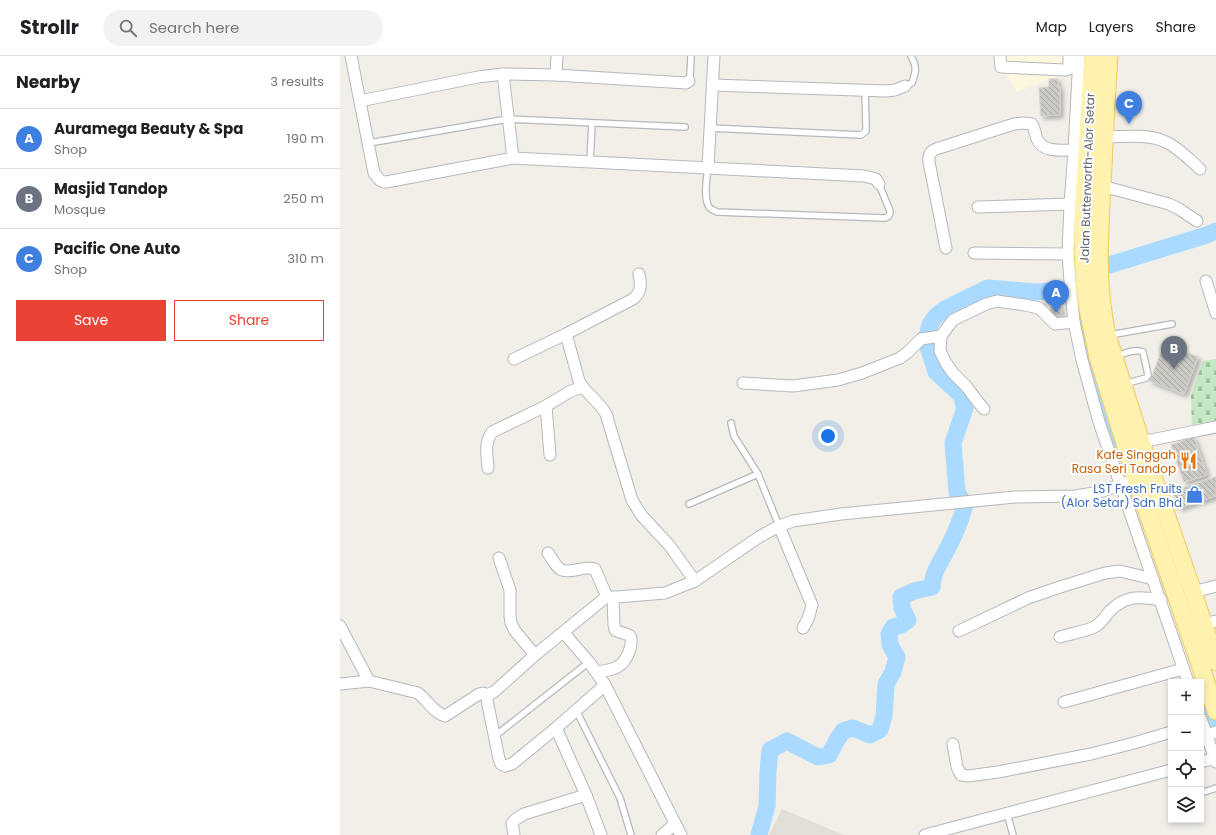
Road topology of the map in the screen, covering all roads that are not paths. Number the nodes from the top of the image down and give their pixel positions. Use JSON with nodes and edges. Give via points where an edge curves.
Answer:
{"nodes":[{"id":1,"x":351,"y":56,"type":"edge"},
{"id":2,"x":557,"y":56,"type":"edge"},
{"id":3,"x":691,"y":56,"type":"edge"},
{"id":4,"x":714,"y":56,"type":"edge"},
{"id":5,"x":911,"y":56,"type":"edge"},
{"id":6,"x":1000,"y":56,"type":"edge"},
{"id":7,"x":1070,"y":56,"type":"edge"},
{"id":8,"x":1079,"y":56,"type":"edge"},
{"id":9,"x":1093,"y":56,"type":"edge"},
{"id":10,"x":1109,"y":56,"type":"edge"},
{"id":11,"x":503,"y":74,"type":"junction"},
{"id":12,"x":556,"y":75,"type":"junction"},
{"id":13,"x":689,"y":81,"type":"joint"},
{"id":14,"x":712,"y":85,"type":"junction"},
{"id":15,"x":905,"y":86,"type":"joint"},
{"id":16,"x":865,"y":91,"type":"junction"},
{"id":17,"x":360,"y":101,"type":"junction"},
{"id":18,"x":508,"y":119,"type":"junction"},
{"id":19,"x":592,"y":123,"type":"junction"},
{"id":20,"x":685,"y":127,"type":"dead end"},
{"id":21,"x":710,"y":128,"type":"junction"},
{"id":22,"x":1104,"y":137,"type":"junction"},
{"id":23,"x":369,"y":143,"type":"junction"},
{"id":24,"x":1074,"y":150,"type":"junction"},
{"id":25,"x":513,"y":158,"type":"junction"},
{"id":26,"x":590,"y":162,"type":"junction"},
{"id":27,"x":708,"y":167,"type":"junction"},
{"id":28,"x":1200,"y":170,"type":"dead end"},
{"id":29,"x":879,"y":184,"type":"joint"},
{"id":30,"x":1102,"y":186,"type":"junction"},
{"id":31,"x":1070,"y":204,"type":"junction"},
{"id":32,"x":978,"y":207,"type":"dead end"},
{"id":33,"x":1197,"y":221,"type":"dead end"},
{"id":34,"x":946,"y":248,"type":"dead end"},
{"id":35,"x":974,"y":253,"type":"dead end"},
{"id":36,"x":1068,"y":254,"type":"junction"},
{"id":37,"x":639,"y":274,"type":"dead end"},
{"id":38,"x":1206,"y":281,"type":"dead end"},
{"id":39,"x":1216,"y":313,"type":"edge"},
{"id":40,"x":1074,"y":322,"type":"junction"},
{"id":41,"x":1172,"y":324,"type":"dead end"},
{"id":42,"x":566,"y":334,"type":"junction"},
{"id":43,"x":1108,"y":335,"type":"junction"},
{"id":44,"x":939,"y":336,"type":"junction"},
{"id":45,"x":1114,"y":356,"type":"junction"},
{"id":46,"x":514,"y":359,"type":"dead end"},
{"id":47,"x":743,"y":383,"type":"dead end"},
{"id":48,"x":1122,"y":385,"type":"junction"},
{"id":49,"x":582,"y":387,"type":"junction"},
{"id":50,"x":546,"y":406,"type":"junction"},
{"id":51,"x":984,"y":409,"type":"dead end"},
{"id":52,"x":731,"y":422,"type":"dead end"},
{"id":53,"x":1216,"y":427,"type":"edge"},
{"id":54,"x":1141,"y":442,"type":"junction"},
{"id":55,"x":550,"y":455,"type":"dead end"},
{"id":56,"x":488,"y":468,"type":"dead end"},
{"id":57,"x":758,"y":474,"type":"junction"},
{"id":58,"x":1128,"y":482,"type":"junction"},
{"id":59,"x":690,"y":504,"type":"dead end"},
{"id":60,"x":779,"y":526,"type":"junction"},
{"id":61,"x":548,"y":552,"type":"dead end"},
{"id":62,"x":499,"y":558,"type":"dead end"},
{"id":63,"x":1153,"y":579,"type":"junction"},
{"id":64,"x":695,"y":581,"type":"junction"},
{"id":65,"x":1216,"y":586,"type":"edge"},
{"id":66,"x":1193,"y":592,"type":"junction"},
{"id":67,"x":610,"y":597,"type":"junction"},
{"id":68,"x":1161,"y":600,"type":"junction"},
{"id":69,"x":1210,"y":622,"type":"edge"},
{"id":70,"x":340,"y":626,"type":"edge"},
{"id":71,"x":803,"y":628,"type":"dead end"},
{"id":72,"x":959,"y":631,"type":"dead end"},
{"id":73,"x":564,"y":633,"type":"junction"},
{"id":74,"x":1060,"y":637,"type":"dead end"},
{"id":75,"x":1214,"y":652,"type":"edge"},
{"id":76,"x":535,"y":655,"type":"junction"},
{"id":77,"x":589,"y":662,"type":"junction"},
{"id":78,"x":1183,"y":670,"type":"junction"},
{"id":79,"x":596,"y":672,"type":"junction"},
{"id":80,"x":1187,"y":679,"type":"edge"},
{"id":81,"x":369,"y":681,"type":"junction"},
{"id":82,"x":340,"y":684,"type":"edge"},
{"id":83,"x":606,"y":685,"type":"junction"},
{"id":84,"x":486,"y":695,"type":"junction"},
{"id":85,"x":1064,"y":702,"type":"dead end"},
{"id":86,"x":576,"y":710,"type":"junction"},
{"id":87,"x":1216,"y":711,"type":"edge"},
{"id":88,"x":1204,"y":726,"type":"edge"},
{"id":89,"x":556,"y":728,"type":"junction"},
{"id":90,"x":1168,"y":733,"type":"edge"},
{"id":91,"x":1211,"y":734,"type":"edge"},
{"id":92,"x":494,"y":737,"type":"junction"},
{"id":93,"x":953,"y":744,"type":"dead end"},
{"id":94,"x":1215,"y":760,"type":"edge"},
{"id":95,"x":1204,"y":762,"type":"edge"},
{"id":96,"x":1168,"y":771,"type":"edge"},
{"id":97,"x":1216,"y":788,"type":"edge"},
{"id":98,"x":1204,"y":793,"type":"edge"},
{"id":99,"x":586,"y":795,"type":"junction"},
{"id":100,"x":1007,"y":813,"type":"junction"},
{"id":101,"x":675,"y":824,"type":"junction"},
{"id":102,"x":514,"y":835,"type":"edge"},
{"id":103,"x":600,"y":835,"type":"edge"},
{"id":104,"x":631,"y":835,"type":"edge"},
{"id":105,"x":662,"y":835,"type":"edge"},
{"id":106,"x":681,"y":835,"type":"edge"},
{"id":107,"x":925,"y":835,"type":"edge"},
{"id":108,"x":1013,"y":835,"type":"edge"}],
"edges":[{"from":1,"to":17,"type":"street"},
{"from":2,"to":12,"type":"street"},
{"from":3,"to":13,"type":"lane"},
{"from":4,"to":14,"type":"street"},
{"from":5,"to":15,"type":"lane","via":[[916,66],[915,74],[912,83]]},
{"from":6,"to":7,"type":"street","via":[[1000,67],[1065,70],[1069,68]]},
{"from":8,"to":24,"type":"street"},
{"from":9,"to":58,"type":"main road","name":"Jalan Butterworth-Alor Setar","via":[[1084,217],[1085,286],[1089,316]]},
{"from":10,"to":22,"type":"main road","name":"Jalan Butterworth-Alor Setar"},
{"from":11,"to":12,"type":"street"},
{"from":11,"to":17,"type":"street"},
{"from":11,"to":18,"type":"street"},
{"from":12,"to":13,"type":"street","via":[[686,83]]},
{"from":14,"to":16,"type":"street"},
{"from":14,"to":21,"type":"street"},
{"from":15,"to":16,"type":"street","via":[[895,90]]},
{"from":16,"to":21,"type":"lane","via":[[866,131],[861,135]]},
{"from":17,"to":23,"type":"street"},
{"from":18,"to":19,"type":"lane"},
{"from":18,"to":23,"type":"lane"},
{"from":18,"to":25,"type":"street"},
{"from":19,"to":20,"type":"lane"},
{"from":19,"to":26,"type":"lane"},
{"from":21,"to":27,"type":"street"},
{"from":22,"to":28,"type":"street","via":[[1154,137],[1183,154]]},
{"from":22,"to":30,"type":"main road","name":"Jalan Butterworth-Alor Setar"},
{"from":23,"to":25,"type":"street","via":[[374,174],[383,182]]},
{"from":24,"to":31,"type":"street"},
{"from":24,"to":34,"type":"street","via":[[1047,149],[1037,139],[1032,124],[1023,122],[932,151],[929,162]]},
{"from":25,"to":26,"type":"street"},
{"from":26,"to":27,"type":"street"},
{"from":27,"to":29,"type":"street","via":[[864,176],[876,179]]},
{"from":27,"to":29,"type":"lane","via":[[706,197],[710,209],[717,212],[886,218],[890,211]]},
{"from":30,"to":33,"type":"street","via":[[1169,204]]},
{"from":30,"to":43,"type":"main road","name":"Jalan Butterworth-Alor Setar","via":[[1100,284]]},
{"from":31,"to":32,"type":"street"},
{"from":31,"to":36,"type":"street"},
{"from":35,"to":36,"type":"street"},
{"from":36,"to":40,"type":"street"},
{"from":37,"to":42,"type":"street","via":[[638,296]]},
{"from":38,"to":39,"type":"street"},
{"from":40,"to":44,"type":"street","via":[[1055,324],[1039,308],[997,301],[953,320]]},
{"from":40,"to":58,"type":"street","via":[[1089,388]]},
{"from":41,"to":43,"type":"lane"},
{"from":42,"to":46,"type":"street"},
{"from":42,"to":49,"type":"street"},
{"from":43,"to":45,"type":"main road","name":"Jalan Butterworth-Alor Setar"},
{"from":44,"to":47,"type":"street","via":[[921,339],[900,358],[838,380],[793,386]]},
{"from":44,"to":51,"type":"street","via":[[940,351],[946,362]]},
{"from":45,"to":48,"type":"main road","name":"Jalan Butterworth-Alor Setar"},
{"from":45,"to":48,"type":"lane","via":[[1143,352],[1148,375],[1146,378]]},
{"from":48,"to":54,"type":"main road","name":"Jalan Butterworth-Alor Setar"},
{"from":49,"to":50,"type":"street"},
{"from":49,"to":64,"type":"street","via":[[606,414],[637,510],[669,545]]},
{"from":50,"to":55,"type":"street"},
{"from":50,"to":56,"type":"street","via":[[492,432],[486,444]]},
{"from":52,"to":57,"type":"lane","via":[[734,436]]},
{"from":53,"to":54,"type":"street"},
{"from":54,"to":66,"type":"main road","name":"Jalan Butterworth-Alor Setar"},
{"from":57,"to":59,"type":"lane"},
{"from":57,"to":60,"type":"lane"},
{"from":58,"to":60,"type":"street","via":[[1100,492],[1075,496],[1015,497],[841,514],[793,521]]},
{"from":58,"to":63,"type":"street"},
{"from":58,"to":87,"type":"main road","name":"Jalan Butterworth-Alor Setar"},
{"from":60,"to":64,"type":"street"},
{"from":60,"to":71,"type":"street","via":[[812,605]]},
{"from":61,"to":67,"type":"street","via":[[562,570],[594,569]]},
{"from":62,"to":76,"type":"street","via":[[510,590],[511,623]]},
{"from":63,"to":68,"type":"street"},
{"from":63,"to":72,"type":"street","via":[[1120,571],[1105,573],[1028,598]]},
{"from":64,"to":67,"type":"street","via":[[665,594]]},
{"from":65,"to":66,"type":"street"},
{"from":66,"to":69,"type":"main road","name":"Jalan Butterworth-Alor Setar"},
{"from":67,"to":73,"type":"street"},
{"from":67,"to":79,"type":"street","via":[[615,630],[628,635],[631,638],[631,646],[620,665]]},
{"from":68,"to":74,"type":"street","via":[[1130,598],[1116,605],[1097,626]]},
{"from":68,"to":78,"type":"street"},
{"from":69,"to":75,"type":"main road","name":"Jalan Butterworth-Alor Setar"},
{"from":70,"to":81,"type":"street"},
{"from":73,"to":76,"type":"street"},
{"from":73,"to":77,"type":"street"},
{"from":76,"to":84,"type":"street","via":[[494,692]]},
{"from":77,"to":79,"type":"street"},
{"from":77,"to":92,"type":"lane"},
{"from":78,"to":80,"type":"street"},
{"from":78,"to":85,"type":"street"},
{"from":79,"to":83,"type":"street"},
{"from":81,"to":82,"type":"street"},
{"from":81,"to":84,"type":"street","via":[[418,693],[445,716],[479,694]]},
{"from":83,"to":86,"type":"street"},
{"from":83,"to":101,"type":"street"},
{"from":84,"to":92,"type":"street"},
{"from":86,"to":89,"type":"street"},
{"from":86,"to":104,"type":"lane","via":[[620,798]]},
{"from":88,"to":91,"type":"street"},
{"from":89,"to":92,"type":"street","via":[[512,764],[505,766],[499,759]]},
{"from":89,"to":99,"type":"street"},
{"from":90,"to":93,"type":"street","via":[[1091,754],[968,776],[961,775],[957,767]]},
{"from":91,"to":94,"type":"street"},
{"from":94,"to":95,"type":"street"},
{"from":96,"to":100,"type":"street"},
{"from":97,"to":98,"type":"lane"},
{"from":99,"to":102,"type":"street","via":[[524,814],[512,823]]},
{"from":99,"to":103,"type":"street"},
{"from":100,"to":107,"type":"street"},
{"from":100,"to":108,"type":"lane"},
{"from":101,"to":105,"type":"street"},
{"from":101,"to":106,"type":"street"}]}
